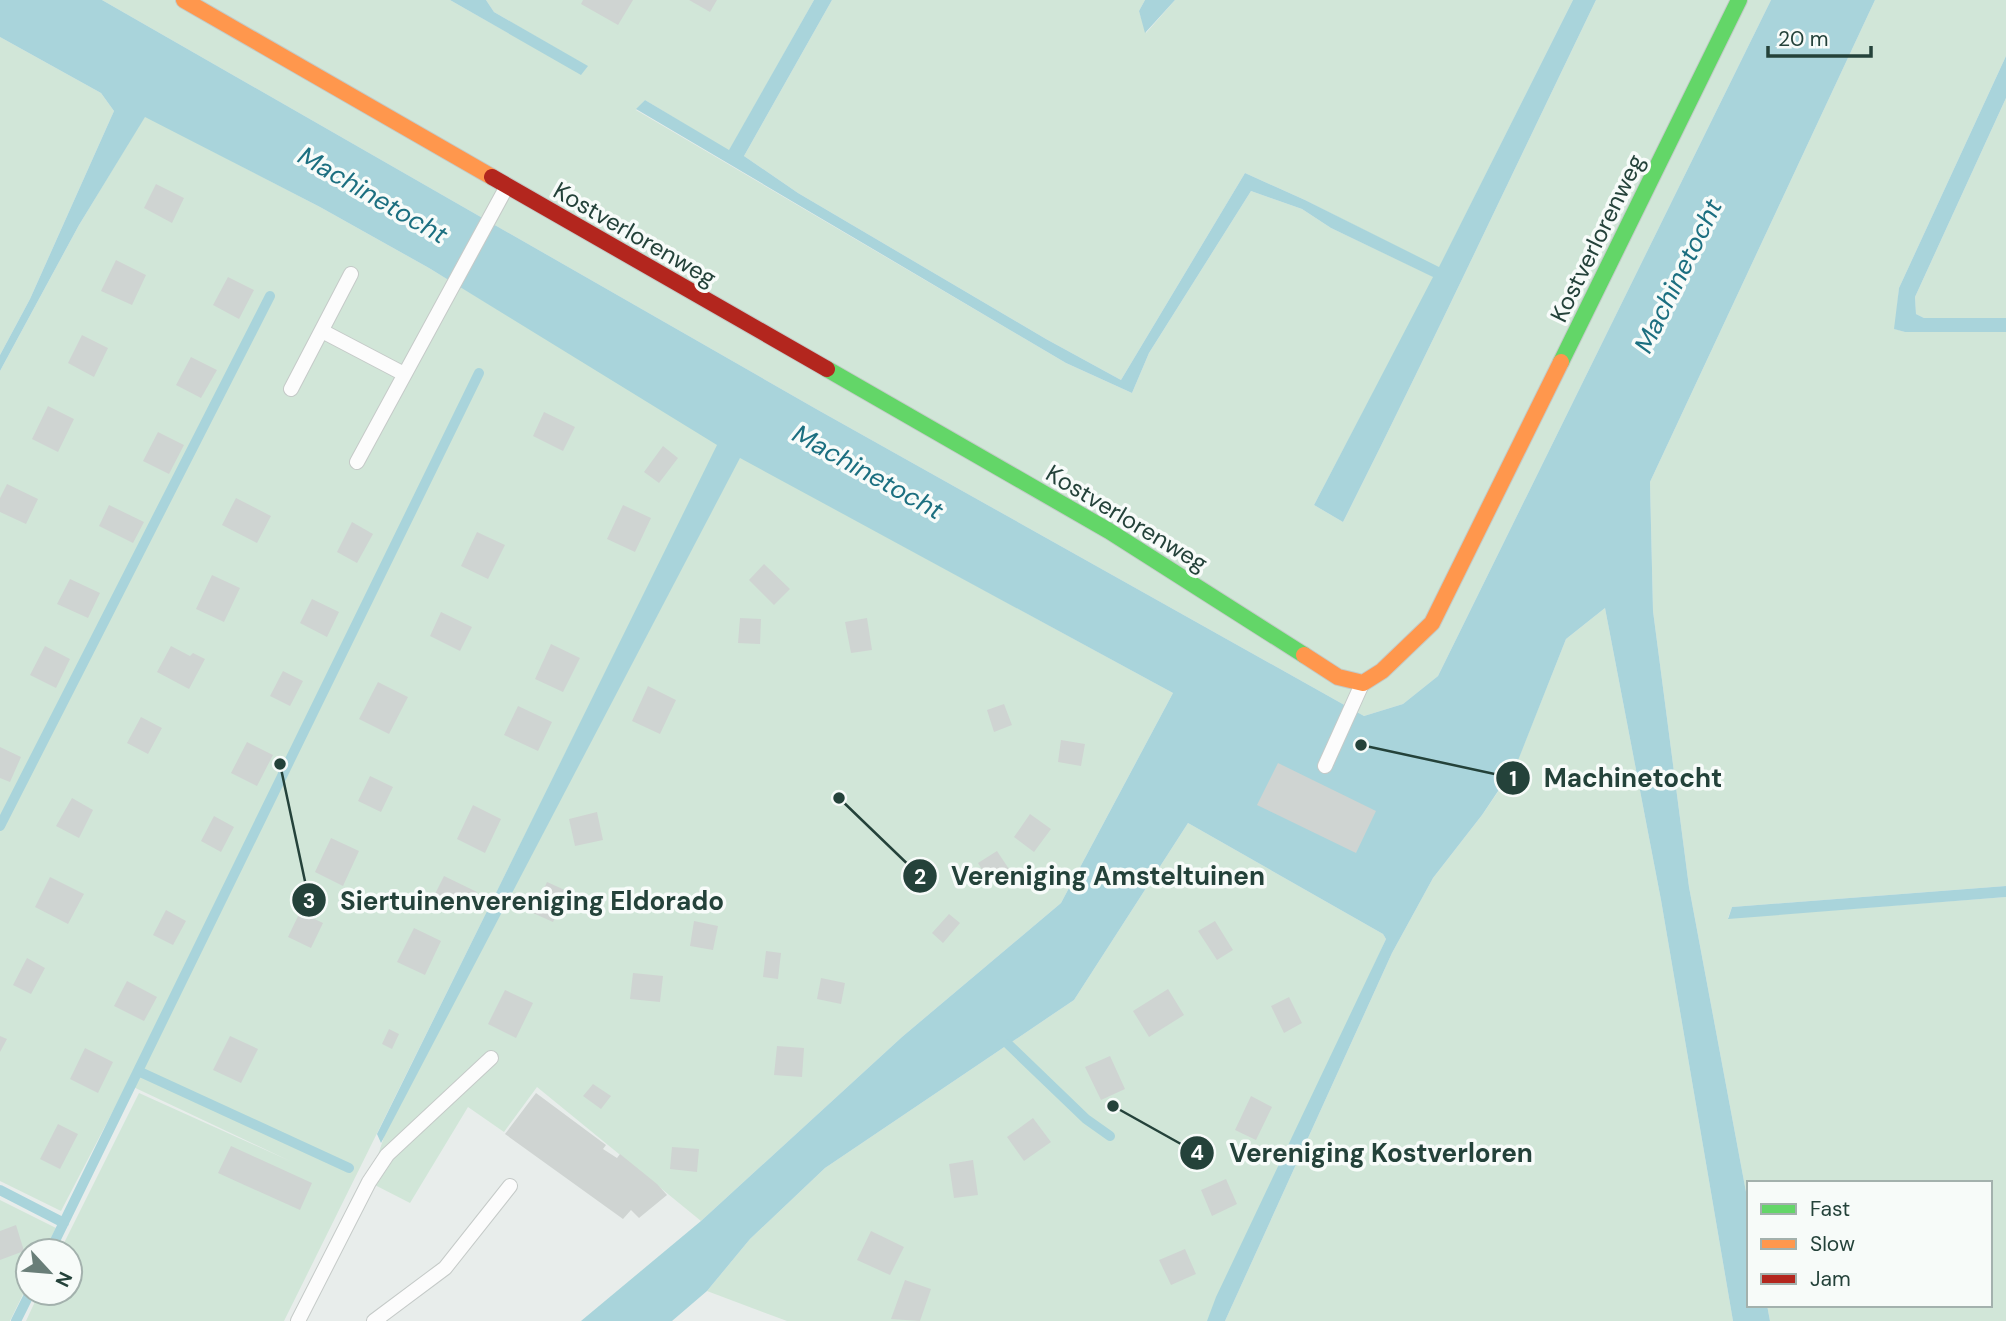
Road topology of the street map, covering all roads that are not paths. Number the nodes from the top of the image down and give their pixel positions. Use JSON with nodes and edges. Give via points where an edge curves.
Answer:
{"nodes":[{"id":1,"x":184,"y":0,"type":"edge"},
{"id":2,"x":1739,"y":0,"type":"edge"},
{"id":3,"x":507,"y":187,"type":"junction"},
{"id":4,"x":351,"y":274,"type":"dead end"},
{"id":5,"x":322,"y":331,"type":"junction"},
{"id":6,"x":404,"y":374,"type":"junction"},
{"id":7,"x":291,"y":389,"type":"dead end"},
{"id":8,"x":357,"y":463,"type":"dead end"},
{"id":9,"x":1363,"y":683,"type":"junction"},
{"id":10,"x":1325,"y":766,"type":"dead end"},
{"id":11,"x":491,"y":1058,"type":"dead end"},
{"id":12,"x":510,"y":1186,"type":"dead end"},
{"id":13,"x":298,"y":1321,"type":"edge"},
{"id":14,"x":374,"y":1321,"type":"edge"}],
"edges":[{"from":1,"to":3,"type":"street","name":"Kostverlorenweg"},
{"from":2,"to":9,"type":"street","name":"Kostverlorenweg","via":[[1432,622],[1382,671]]},
{"from":3,"to":6,"type":"lane"},
{"from":3,"to":9,"type":"street","name":"Kostverlorenweg","via":[[1109,531],[1338,677]]},
{"from":4,"to":5,"type":"lane"},
{"from":5,"to":6,"type":"lane"},
{"from":5,"to":7,"type":"lane"},
{"from":6,"to":8,"type":"lane"},
{"from":9,"to":10,"type":"lane"},
{"from":11,"to":13,"type":"lane","via":[[387,1155]]},
{"from":12,"to":14,"type":"lane","via":[[445,1268]]}]}
